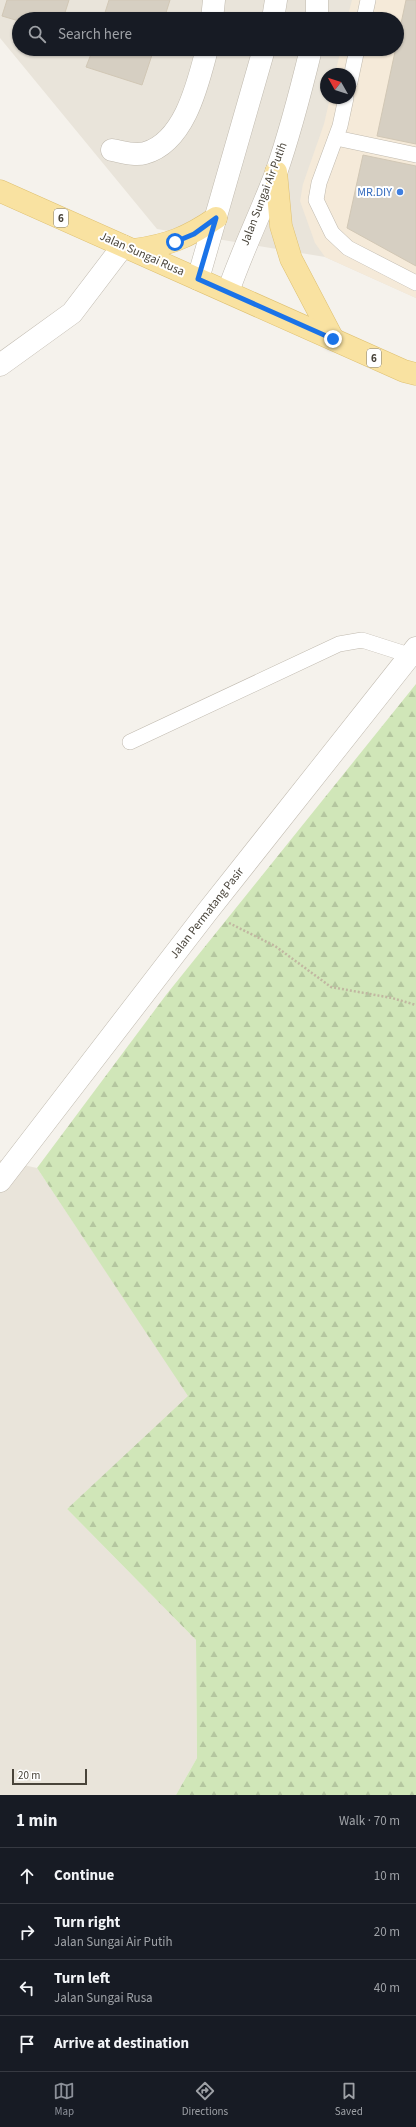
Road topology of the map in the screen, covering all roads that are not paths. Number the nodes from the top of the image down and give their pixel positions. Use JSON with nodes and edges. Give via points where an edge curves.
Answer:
{"nodes":[{"id":1,"x":214,"y":0,"type":"edge"},
{"id":2,"x":276,"y":0,"type":"edge"},
{"id":3,"x":317,"y":0,"type":"edge"},
{"id":4,"x":368,"y":0,"type":"edge"},
{"id":5,"x":213,"y":12,"type":"edge"},
{"id":6,"x":274,"y":12,"type":"edge"},
{"id":7,"x":317,"y":12,"type":"edge"},
{"id":8,"x":365,"y":12,"type":"edge"},
{"id":9,"x":205,"y":56,"type":"edge"},
{"id":10,"x":262,"y":56,"type":"edge"},
{"id":11,"x":309,"y":56,"type":"edge"},
{"id":12,"x":356,"y":56,"type":"edge"},
{"id":13,"x":353,"y":68,"type":"edge"},
{"id":14,"x":344,"y":104,"type":"edge"},
{"id":15,"x":336,"y":138,"type":"junction"},
{"id":16,"x":112,"y":150,"type":"dead end"},
{"id":17,"x":416,"y":155,"type":"edge"},
{"id":18,"x":276,"y":172,"type":"junction"},
{"id":19,"x":0,"y":191,"type":"edge"},
{"id":20,"x":216,"y":218,"type":"junction"},
{"id":21,"x":128,"y":248,"type":"junction"},
{"id":22,"x":198,"y":279,"type":"junction"},
{"id":23,"x":416,"y":283,"type":"edge"},
{"id":24,"x":228,"y":292,"type":"junction"},
{"id":25,"x":333,"y":339,"type":"junction"},
{"id":26,"x":0,"y":365,"type":"edge"},
{"id":27,"x":416,"y":374,"type":"edge"},
{"id":28,"x":414,"y":652,"type":"edge"},
{"id":29,"x":130,"y":742,"type":"dead end"},
{"id":30,"x":0,"y":1181,"type":"edge"}],
"edges":[{"from":1,"to":5,"type":"street"},
{"from":2,"to":6,"type":"street"},
{"from":3,"to":7,"type":"street"},
{"from":4,"to":8,"type":"lane"},
{"from":9,"to":16,"type":"street","via":[[189,106],[174,133],[159,146],[145,153],[133,154]]},
{"from":10,"to":20,"type":"street"},
{"from":11,"to":18,"type":"street","name":"Jalan Sungai Air Putih"},
{"from":12,"to":13,"type":"lane"},
{"from":14,"to":15,"type":"lane"},
{"from":15,"to":17,"type":"lane"},
{"from":15,"to":23,"type":"lane","via":[[319,183],[316,200],[332,233],[348,248]]},
{"from":18,"to":24,"type":"street","name":"Jalan Sungai Air Putih"},
{"from":18,"to":25,"type":"main road","via":[[281,226],[291,259]]},
{"from":19,"to":21,"type":"main road","name":"Jalan Sungai Rusa","number":"6"},
{"from":20,"to":21,"type":"main road","via":[[194,234],[175,242]]},
{"from":20,"to":22,"type":"street"},
{"from":21,"to":22,"type":"main road","name":"Jalan Sungai Rusa","number":"6"},
{"from":21,"to":26,"type":"street","via":[[72,313]]},
{"from":22,"to":24,"type":"main road","name":"Jalan Sungai Rusa","number":"6"},
{"from":24,"to":25,"type":"main road","name":"Jalan Sungai Rusa","number":"6"},
{"from":25,"to":27,"type":"main road","name":"Jalan Sungai Rusa","number":"6"},
{"from":28,"to":29,"type":"lane","via":[[362,640],[339,644]]},
{"from":28,"to":30,"type":"street","name":"Jalan Permatang Pasir","via":[[207,912]]}]}
